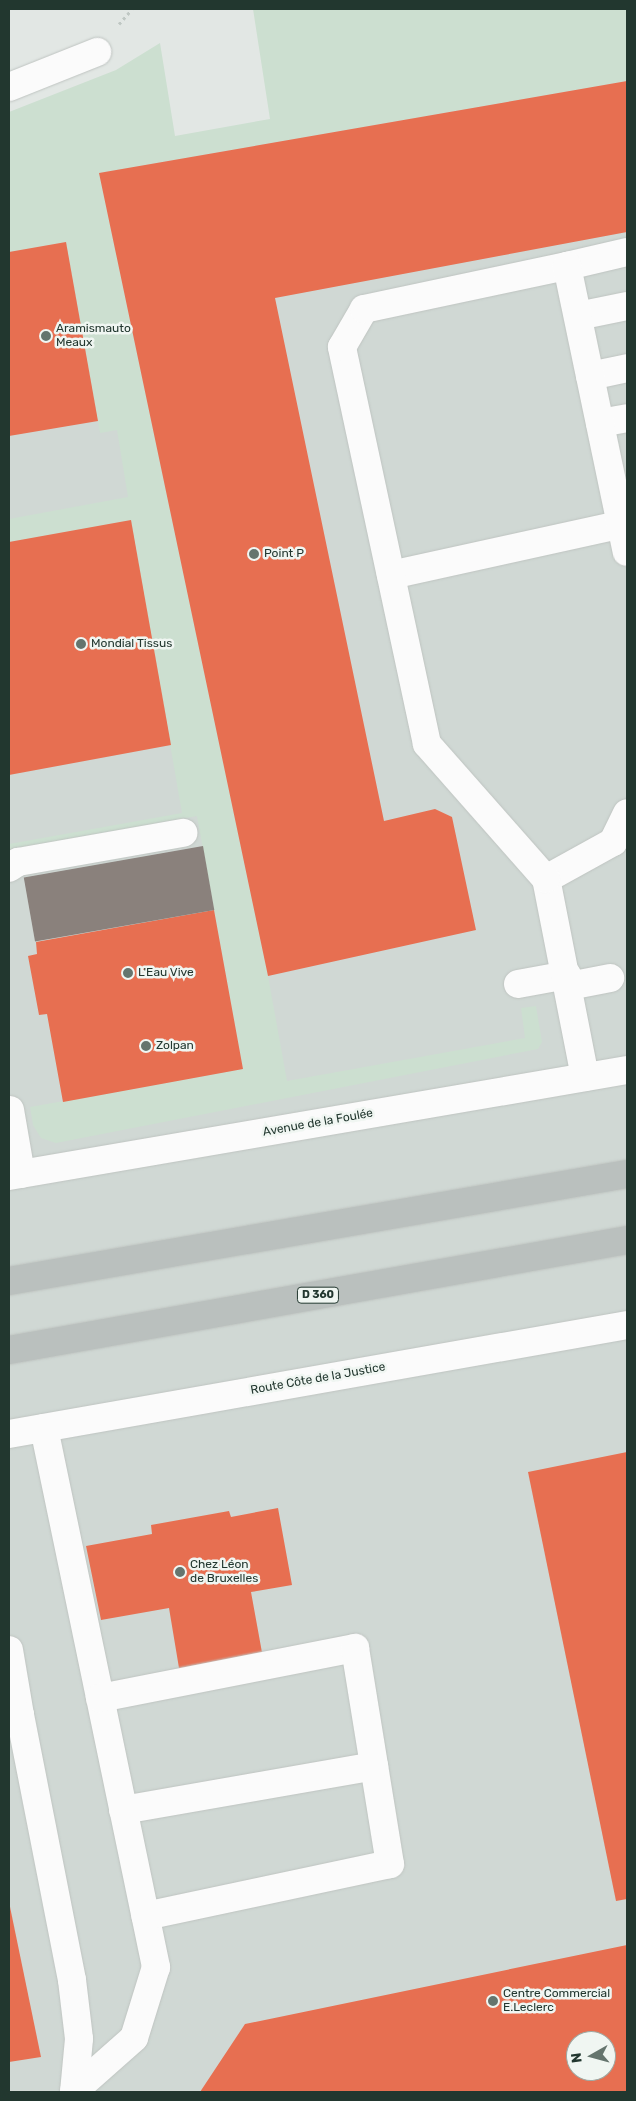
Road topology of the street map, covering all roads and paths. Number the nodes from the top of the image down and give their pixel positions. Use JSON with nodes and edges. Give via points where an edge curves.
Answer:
{"nodes":[{"id":1,"x":96,"y":52,"type":"dead end"},
{"id":2,"x":9,"y":87,"type":"edge"},
{"id":3,"x":627,"y":252,"type":"edge"},
{"id":4,"x":567,"y":266,"type":"junction"},
{"id":5,"x":627,"y":306,"type":"edge"},
{"id":6,"x":578,"y":316,"type":"junction"},
{"id":7,"x":627,"y":368,"type":"edge"},
{"id":8,"x":590,"y":376,"type":"junction"},
{"id":9,"x":627,"y":418,"type":"edge"},
{"id":10,"x":600,"y":423,"type":"junction"},
{"id":11,"x":618,"y":465,"type":"edge"},
{"id":12,"x":622,"y":524,"type":"junction"},
{"id":13,"x":627,"y":552,"type":"edge"},
{"id":14,"x":391,"y":575,"type":"junction"},
{"id":15,"x":627,"y":813,"type":"edge"},
{"id":16,"x":183,"y":833,"type":"dead end"},
{"id":17,"x":9,"y":868,"type":"edge"},
{"id":18,"x":546,"y":879,"type":"junction"},
{"id":19,"x":610,"y":978,"type":"dead end"},
{"id":20,"x":568,"y":980,"type":"junction"},
{"id":21,"x":518,"y":984,"type":"dead end"},
{"id":22,"x":627,"y":1070,"type":"edge"},
{"id":23,"x":585,"y":1077,"type":"junction"},
{"id":24,"x":10,"y":1110,"type":"dead end"},
{"id":25,"x":627,"y":1174,"type":"edge"},
{"id":26,"x":15,"y":1175,"type":"edge"},
{"id":27,"x":627,"y":1240,"type":"edge"},
{"id":28,"x":9,"y":1281,"type":"edge"},
{"id":29,"x":627,"y":1325,"type":"edge"},
{"id":30,"x":9,"y":1350,"type":"edge"},
{"id":31,"x":44,"y":1428,"type":"junction"},
{"id":32,"x":9,"y":1434,"type":"edge"},
{"id":33,"x":9,"y":1650,"type":"edge"},
{"id":34,"x":100,"y":1698,"type":"junction"},
{"id":35,"x":14,"y":1716,"type":"edge"},
{"id":36,"x":374,"y":1766,"type":"junction"},
{"id":37,"x":123,"y":1810,"type":"junction"},
{"id":38,"x":145,"y":1916,"type":"junction"},
{"id":39,"x":74,"y":2092,"type":"edge"}],
"edges":[{"from":1,"to":2,"type":"street"},
{"from":3,"to":4,"type":"street"},
{"from":4,"to":6,"type":"street"},
{"from":4,"to":14,"type":"street","via":[[364,309],[342,347]]},
{"from":5,"to":6,"type":"street"},
{"from":6,"to":8,"type":"street"},
{"from":7,"to":8,"type":"street"},
{"from":8,"to":10,"type":"street"},
{"from":9,"to":10,"type":"street"},
{"from":10,"to":11,"type":"street"},
{"from":11,"to":12,"type":"street"},
{"from":12,"to":13,"type":"street"},
{"from":12,"to":14,"type":"street"},
{"from":14,"to":18,"type":"street","via":[[427,744]]},
{"from":15,"to":18,"type":"street","via":[[613,842]]},
{"from":16,"to":17,"type":"street","via":[[18,862]]},
{"from":18,"to":20,"type":"street"},
{"from":19,"to":20,"type":"street"},
{"from":20,"to":21,"type":"street"},
{"from":20,"to":23,"type":"street"},
{"from":22,"to":23,"type":"street","name":"Avenue de la Foulée"},
{"from":23,"to":26,"type":"street","name":"Avenue de la Foulée"},
{"from":24,"to":26,"type":"street"},
{"from":25,"to":28,"type":"highway"},
{"from":27,"to":30,"type":"highway","number":"D 360"},
{"from":29,"to":31,"type":"street","name":"Route Côte de la Justice"},
{"from":31,"to":32,"type":"street","name":"Route Côte de la Justice"},
{"from":31,"to":34,"type":"street"},
{"from":33,"to":35,"type":"street"},
{"from":34,"to":36,"type":"street","via":[[355,1648]]},
{"from":34,"to":37,"type":"street"},
{"from":35,"to":39,"type":"street","via":[[72,1980],[79,2039]]},
{"from":36,"to":37,"type":"street"},
{"from":36,"to":38,"type":"street","via":[[390,1864]]},
{"from":37,"to":38,"type":"street"},
{"from":38,"to":39,"type":"street","via":[[156,1967],[134,2038]]}]}
